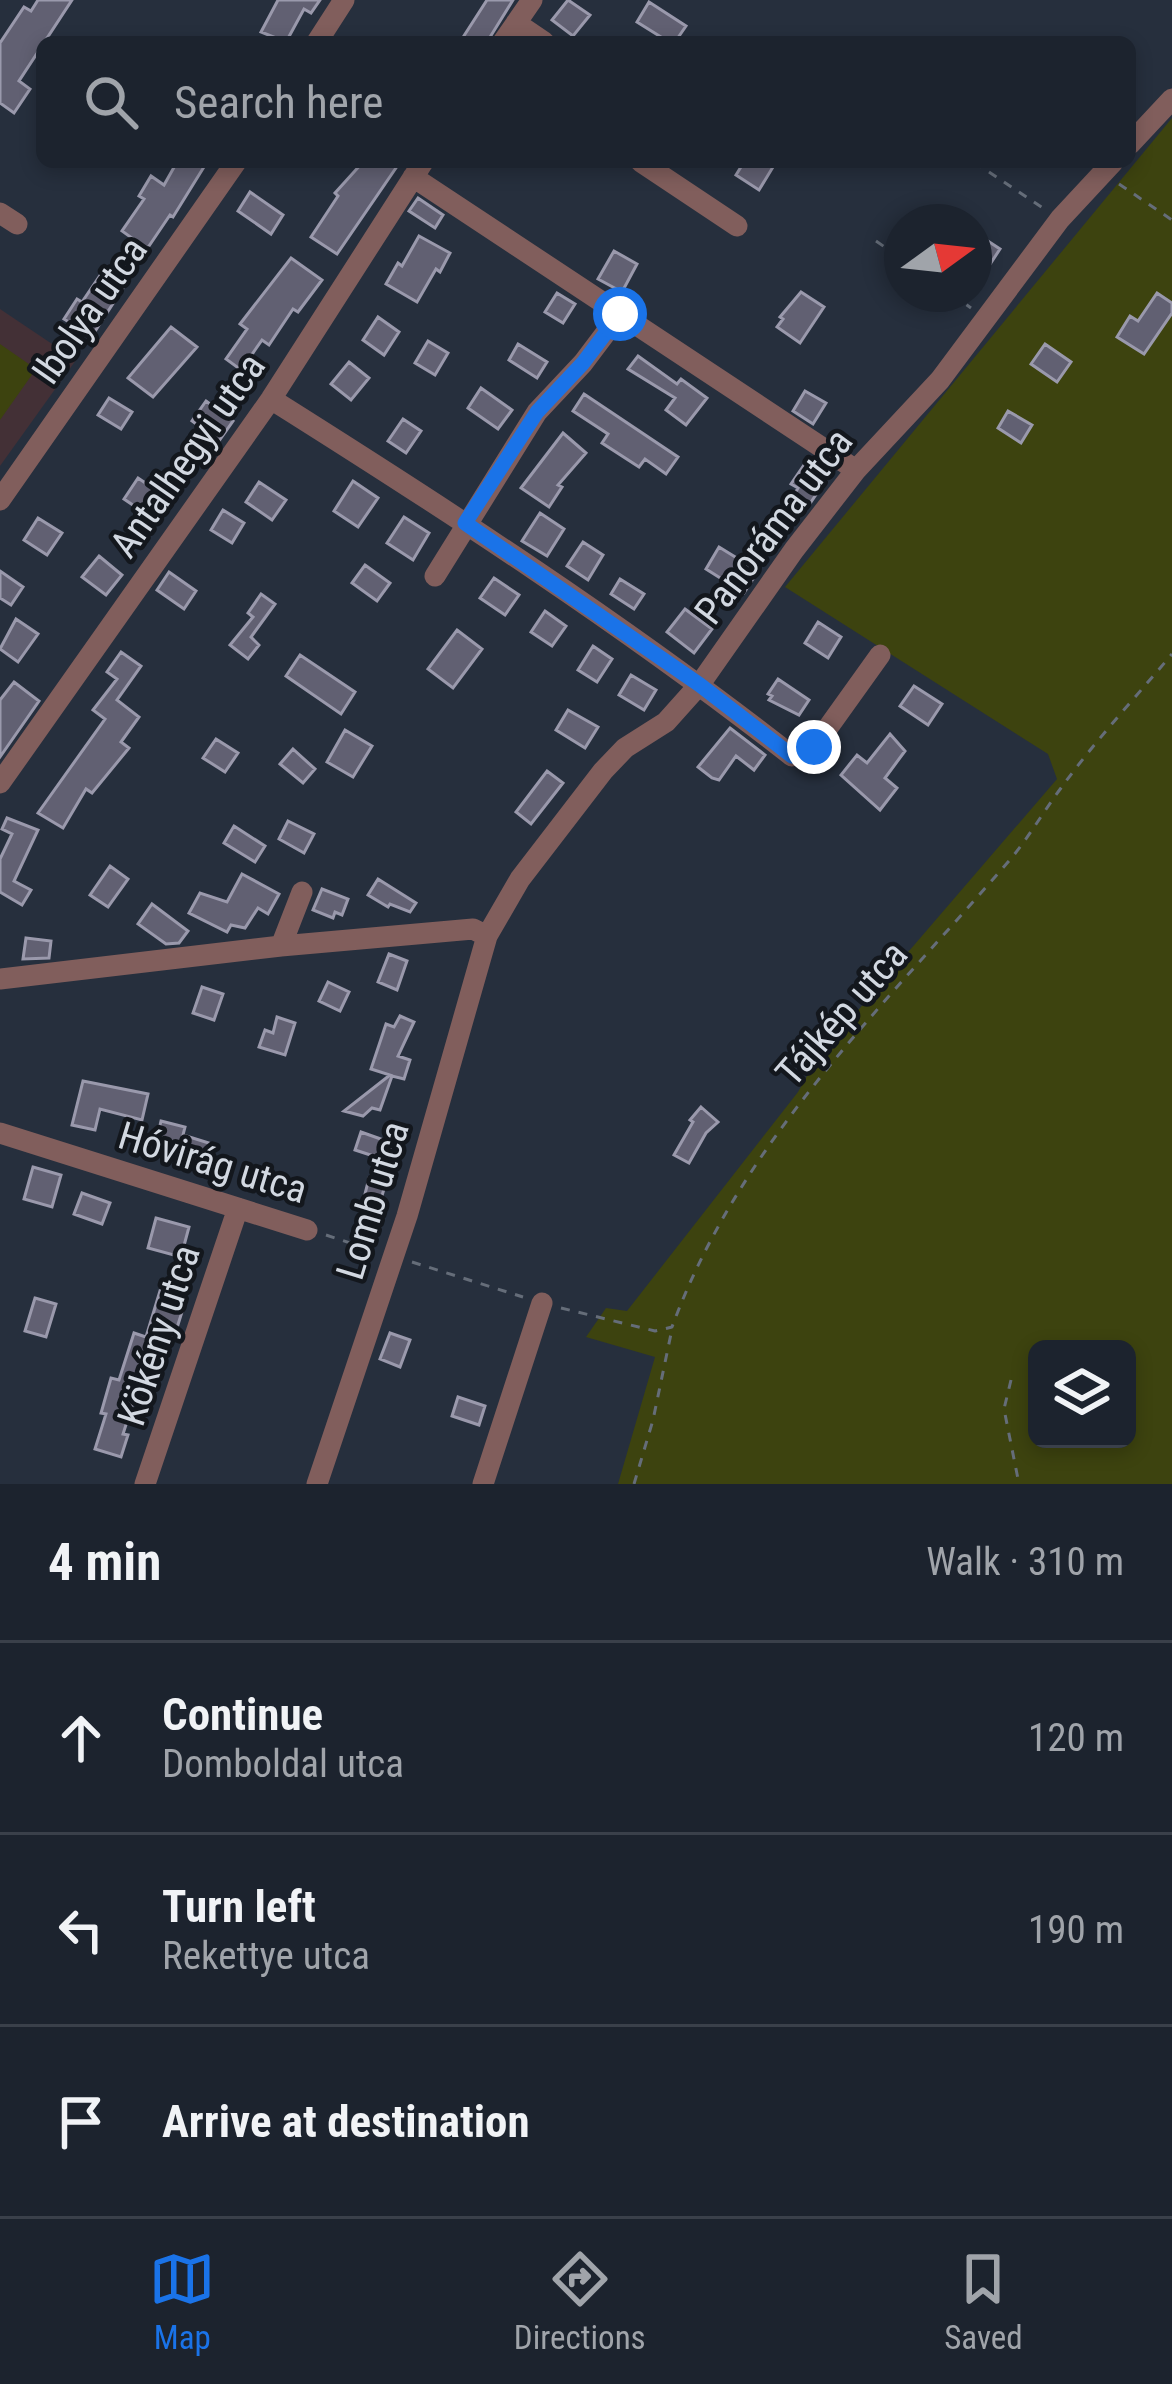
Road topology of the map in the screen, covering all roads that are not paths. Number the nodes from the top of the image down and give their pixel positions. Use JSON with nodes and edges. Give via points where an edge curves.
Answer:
{"nodes":[{"id":1,"x":344,"y":0,"type":"edge"},
{"id":2,"x":532,"y":0,"type":"edge"},
{"id":3,"x":510,"y":32,"type":"edge"},
{"id":4,"x":321,"y":36,"type":"edge"},
{"id":5,"x":1172,"y":99,"type":"edge"},
{"id":6,"x":1136,"y":138,"type":"edge"},
{"id":7,"x":232,"y":168,"type":"edge"},
{"id":8,"x":650,"y":168,"type":"edge"},
{"id":9,"x":1108,"y":168,"type":"edge"},
{"id":10,"x":418,"y":169,"type":"edge"},
{"id":11,"x":737,"y":226,"type":"dead end"},
{"id":12,"x":620,"y":314,"type":"junction"},
{"id":13,"x":272,"y":399,"type":"junction"},
{"id":14,"x":856,"y":470,"type":"junction"},
{"id":15,"x":0,"y":500,"type":"edge"},
{"id":16,"x":465,"y":523,"type":"junction"},
{"id":17,"x":435,"y":576,"type":"dead end"},
{"id":18,"x":880,"y":655,"type":"dead end"},
{"id":19,"x":700,"y":685,"type":"junction"},
{"id":20,"x":0,"y":783,"type":"edge"},
{"id":21,"x":302,"y":892,"type":"dead end"},
{"id":22,"x":487,"y":935,"type":"junction"},
{"id":23,"x":280,"y":946,"type":"junction"},
{"id":24,"x":0,"y":979,"type":"edge"},
{"id":25,"x":0,"y":1133,"type":"edge"},
{"id":26,"x":238,"y":1208,"type":"junction"},
{"id":27,"x":307,"y":1230,"type":"road end"},
{"id":28,"x":542,"y":1303,"type":"road end"},
{"id":29,"x":145,"y":1484,"type":"edge"},
{"id":30,"x":317,"y":1484,"type":"edge"},
{"id":31,"x":483,"y":1484,"type":"edge"}],
"edges":[{"from":1,"to":4,"type":"street"},
{"from":2,"to":3,"type":"street"},
{"from":5,"to":6,"type":"street"},
{"from":7,"to":15,"type":"street","name":"Ibolya utca"},
{"from":8,"to":11,"type":"street"},
{"from":9,"to":14,"type":"street","name":"Panoráma utca","via":[[940,380]]},
{"from":10,"to":12,"type":"street"},
{"from":10,"to":13,"type":"street","name":"Antalhegyi utca"},
{"from":12,"to":14,"type":"street"},
{"from":12,"to":16,"type":"street","via":[[537,412]]},
{"from":13,"to":16,"type":"street"},
{"from":13,"to":20,"type":"street","name":"Antalhegyi utca"},
{"from":14,"to":19,"type":"street","name":"Panoráma utca"},
{"from":16,"to":17,"type":"street"},
{"from":16,"to":19,"type":"street"},
{"from":18,"to":19,"type":"street","via":[[808,756],[792,756]]},
{"from":19,"to":22,"type":"street","name":"Panoráma utca","via":[[603,771]]},
{"from":21,"to":23,"type":"street"},
{"from":22,"to":23,"type":"street","via":[[473,929]]},
{"from":22,"to":30,"type":"street","name":"Lomb utca"},
{"from":23,"to":24,"type":"street"},
{"from":25,"to":26,"type":"street","name":"Hóvirág utca"},
{"from":26,"to":27,"type":"street","name":"Hóvirág utca"},
{"from":26,"to":29,"type":"street","name":"Kökény utca"},
{"from":28,"to":31,"type":"street"}]}
